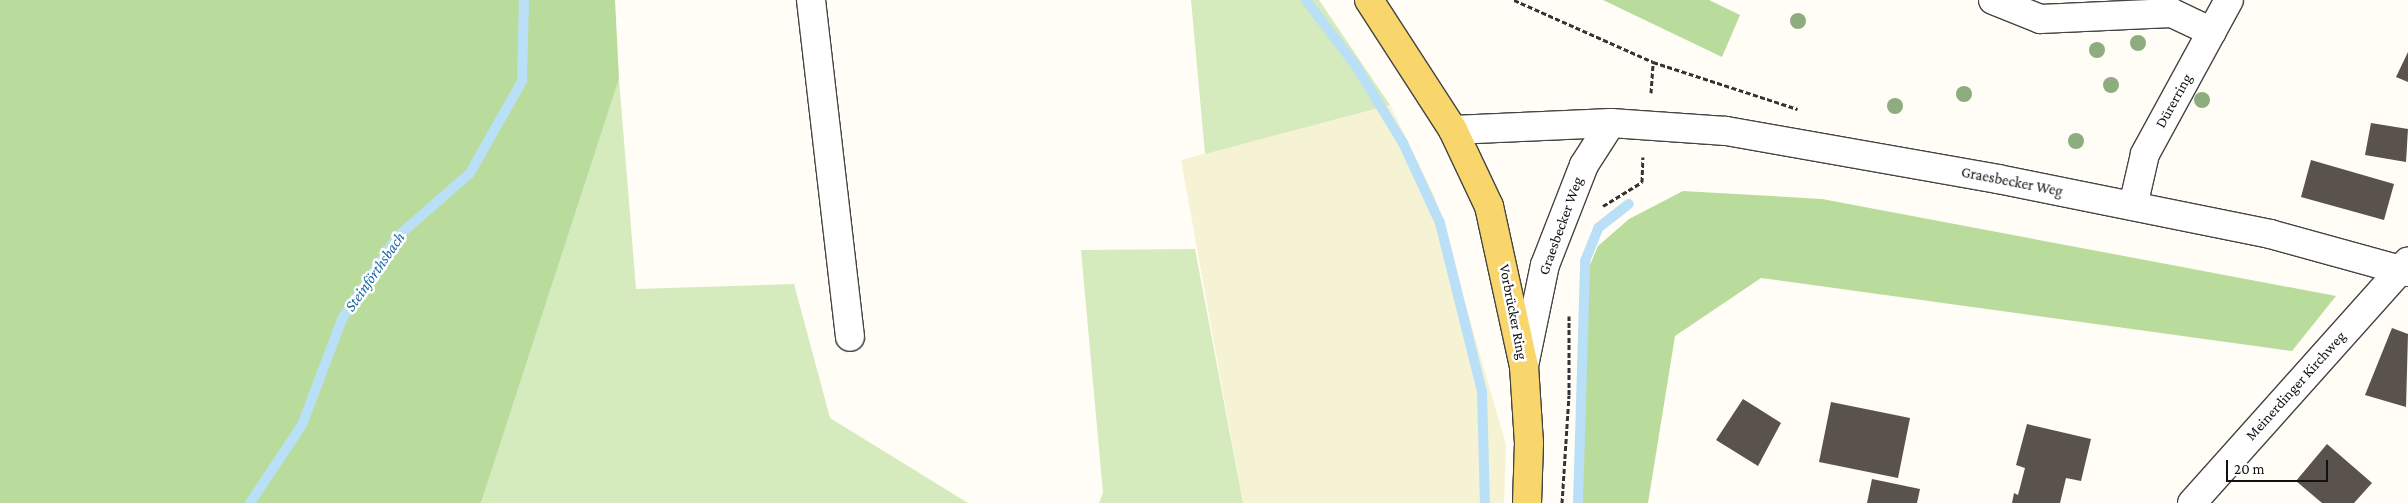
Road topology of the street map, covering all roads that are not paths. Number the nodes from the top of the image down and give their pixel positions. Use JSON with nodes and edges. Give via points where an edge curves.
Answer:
{"nodes":[{"id":1,"x":811,"y":0,"type":"edge"},
{"id":2,"x":1369,"y":0,"type":"edge"},
{"id":3,"x":1994,"y":0,"type":"edge"},
{"id":4,"x":2229,"y":0,"type":"edge"},
{"id":5,"x":2212,"y":32,"type":"junction"},
{"id":6,"x":1611,"y":123,"type":"junction"},
{"id":7,"x":1453,"y":130,"type":"junction"},
{"id":8,"x":2133,"y":206,"type":"junction"},
{"id":9,"x":2406,"y":267,"type":"edge"},
{"id":10,"x":850,"y":337,"type":"dead end"},
{"id":11,"x":1524,"y":366,"type":"junction"},
{"id":12,"x":1527,"y":503,"type":"edge"},
{"id":13,"x":2192,"y":503,"type":"edge"}],
"edges":[{"from":1,"to":10,"type":"street"},
{"from":2,"to":7,"type":"main road","name":"Vorbrücker Ring"},
{"from":3,"to":5,"type":"street","via":[[2040,19],[2172,13]]},
{"from":4,"to":5,"type":"street","name":"Dürerring"},
{"from":5,"to":8,"type":"street","name":"Dürerring","via":[[2145,154]]},
{"from":6,"to":7,"type":"street","name":"Graesbecker Weg"},
{"from":6,"to":8,"type":"street","name":"Graesbecker Weg","via":[[1726,131]]},
{"from":6,"to":11,"type":"street","name":"Graesbecker Weg","via":[[1584,165],[1545,265]]},
{"from":7,"to":11,"type":"main road","name":"Vorbrücker Ring","via":[[1489,206]]},
{"from":8,"to":9,"type":"street","name":"Graesbecker Weg","via":[[2270,234]]},
{"from":9,"to":13,"type":"street","name":"Meinerdinger Kirchweg"},
{"from":11,"to":12,"type":"main road","name":"Vorbrücker Ring","via":[[1529,443]]}]}
